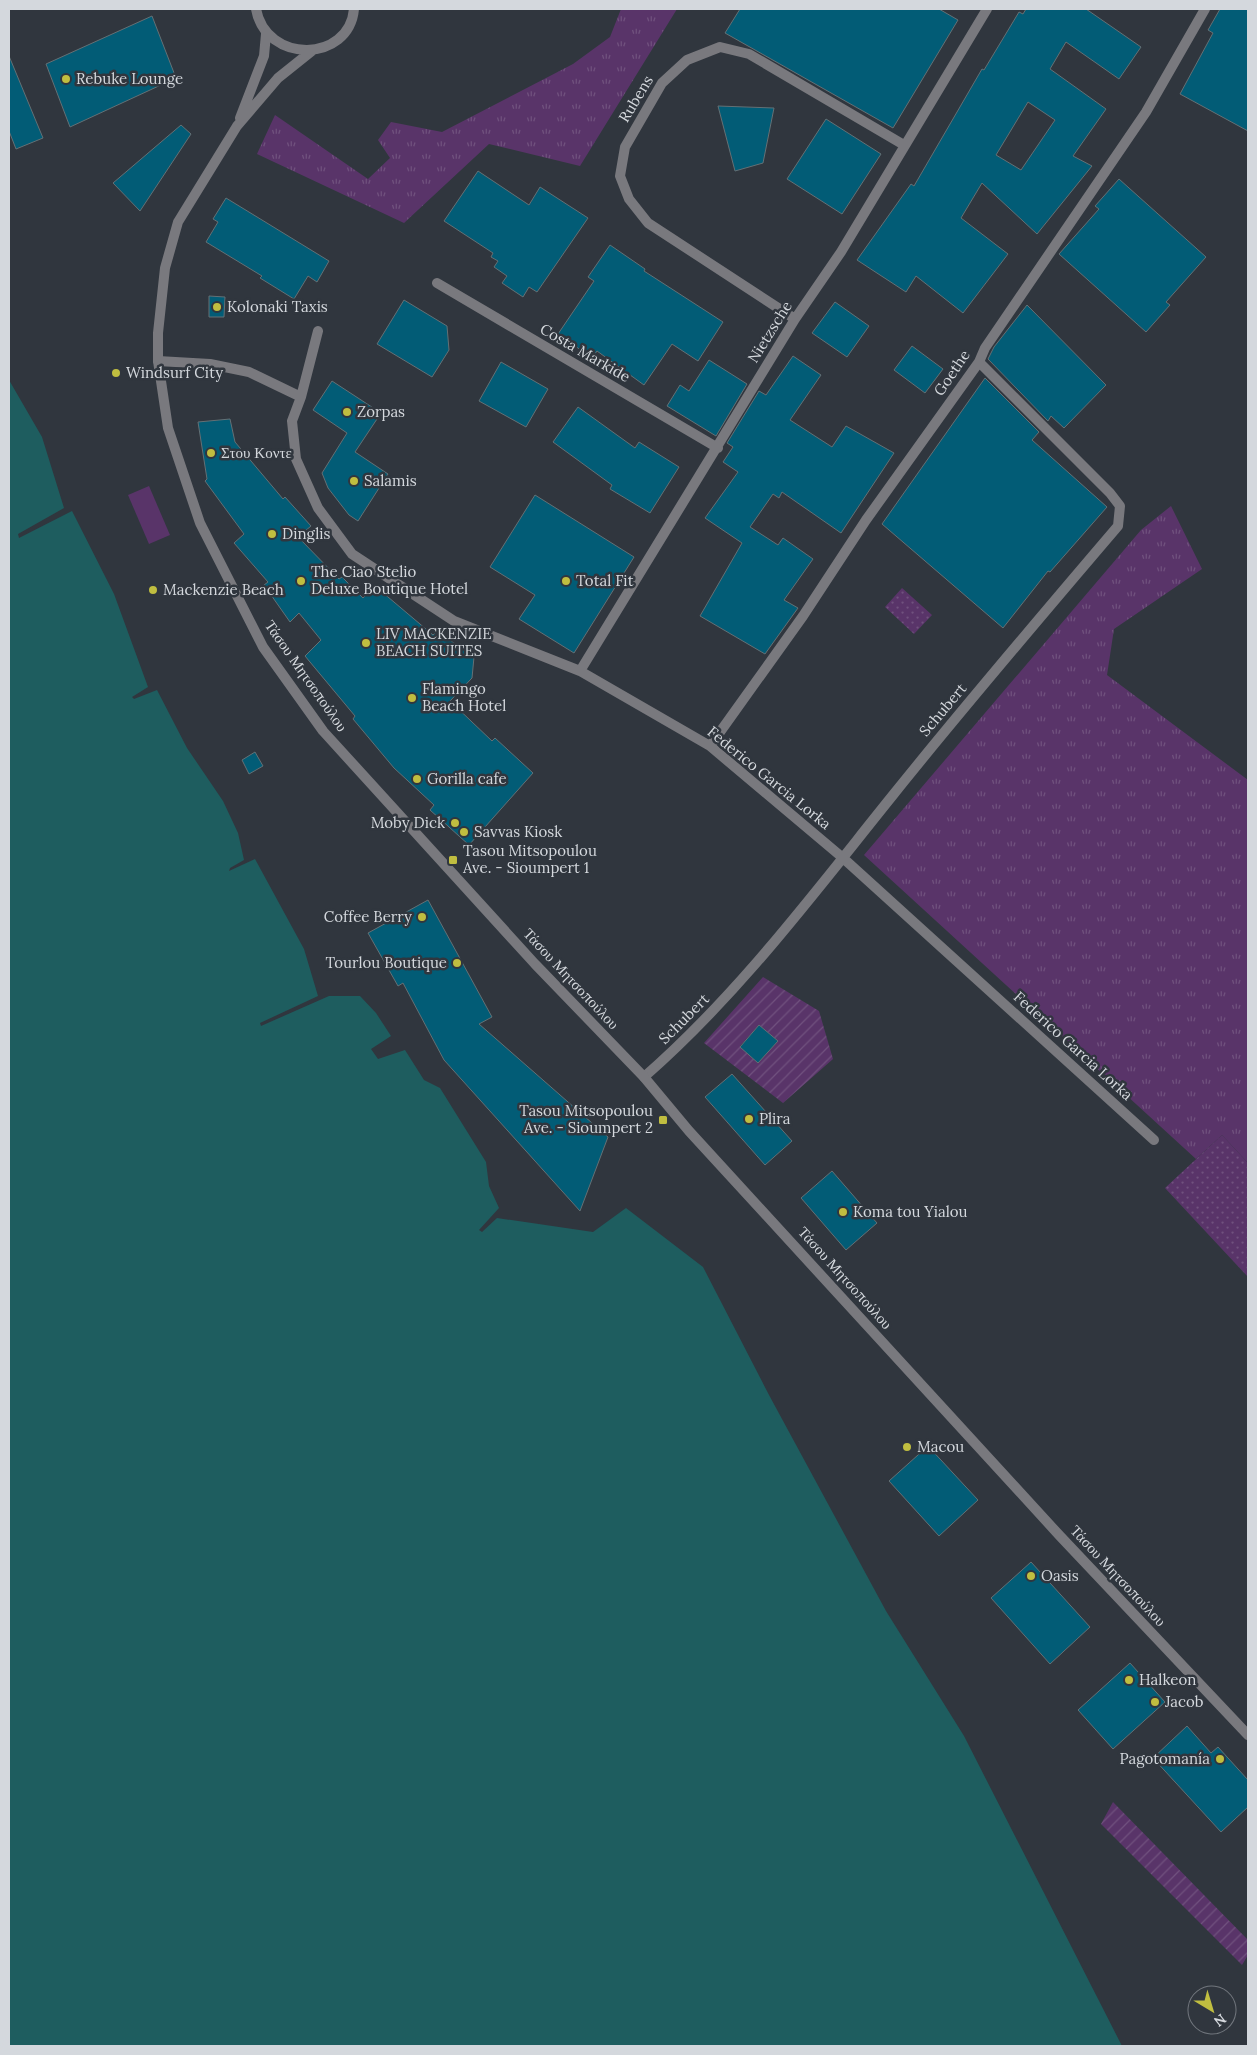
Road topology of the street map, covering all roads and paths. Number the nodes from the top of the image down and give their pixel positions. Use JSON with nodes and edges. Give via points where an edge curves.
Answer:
{"nodes":[{"id":1,"x":256,"y":9,"type":"edge"},
{"id":2,"x":354,"y":9,"type":"edge"},
{"id":3,"x":987,"y":9,"type":"edge"},
{"id":4,"x":1205,"y":9,"type":"edge"},
{"id":5,"x":266,"y":34,"type":"junction"},
{"id":6,"x":313,"y":50,"type":"junction"},
{"id":7,"x":237,"y":126,"type":"junction"},
{"id":8,"x":904,"y":146,"type":"junction"},
{"id":9,"x":437,"y":283,"type":"dead end"},
{"id":10,"x":795,"y":318,"type":"junction"},
{"id":11,"x":318,"y":331,"type":"dead end"},
{"id":12,"x":158,"y":361,"type":"junction"},
{"id":13,"x":979,"y":362,"type":"junction"},
{"id":14,"x":301,"y":397,"type":"junction"},
{"id":15,"x":718,"y":448,"type":"junction"},
{"id":16,"x":580,"y":671,"type":"junction"},
{"id":17,"x":710,"y":746,"type":"junction"},
{"id":18,"x":842,"y":858,"type":"junction"},
{"id":19,"x":644,"y":1077,"type":"junction"},
{"id":20,"x":1154,"y":1140,"type":"dead end"},
{"id":21,"x":1248,"y":1735,"type":"edge"}],
"edges":[{"from":1,"to":5,"type":"street","name":"Τάσου Μητσοπούλου"},
{"from":2,"to":6,"type":"street","name":"Τάσου Μητσοπούλου","via":[[345,31],[331,44]]},
{"from":3,"to":8,"type":"street","name":"Nietzsche"},
{"from":4,"to":13,"type":"street","name":"Goethe","via":[[1146,112],[985,348]]},
{"from":5,"to":6,"type":"street","name":"Τάσου Μητσοπούλου","via":[[288,48]]},
{"from":5,"to":7,"type":"street","name":"Τάσου Μητσοπούλου","via":[[264,56]]},
{"from":6,"to":7,"type":"street","name":"Τάσου Μητσοπούλου","via":[[278,78]]},
{"from":7,"to":12,"type":"street","name":"Τάσου Μητσοπούλου","via":[[178,222],[164,281]]},
{"from":8,"to":10,"type":"street","name":"Nietzsche","via":[[842,252]]},
{"from":8,"to":10,"type":"street","name":"Rubens","via":[[749,54],[720,47],[687,60],[662,83],[625,147],[620,176],[629,199],[648,223]]},
{"from":9,"to":15,"type":"street","name":"Costa Markide"},
{"from":10,"to":15,"type":"street","name":"Nietzsche"},
{"from":11,"to":14,"type":"street","name":"Federico Garcia Lorka"},
{"from":12,"to":14,"type":"street","via":[[210,364],[249,372]]},
{"from":12,"to":19,"type":"street","name":"Τάσου Μητσοπούλου","via":[[168,428],[200,523],[263,647],[323,731],[535,964]]},
{"from":13,"to":17,"type":"street","name":"Goethe"},
{"from":13,"to":18,"type":"street","name":"Schubert","via":[[1110,493],[1120,506],[1118,526],[945,730]]},
{"from":14,"to":16,"type":"street","name":"Federico Garcia Lorka","via":[[292,420],[296,459],[318,508],[352,554],[454,621]]},
{"from":15,"to":16,"type":"street","name":"Nietzsche"},
{"from":16,"to":17,"type":"street","name":"Federico Garcia Lorka"},
{"from":17,"to":18,"type":"street","name":"Federico Garcia Lorka"},
{"from":18,"to":19,"type":"street","name":"Schubert","via":[[763,956],[687,1040]]},
{"from":18,"to":20,"type":"street","name":"Federico Garcia Lorka"},
{"from":19,"to":21,"type":"street","name":"Τάσου Μητσοπούλου","via":[[689,1131],[1060,1536]]}]}
